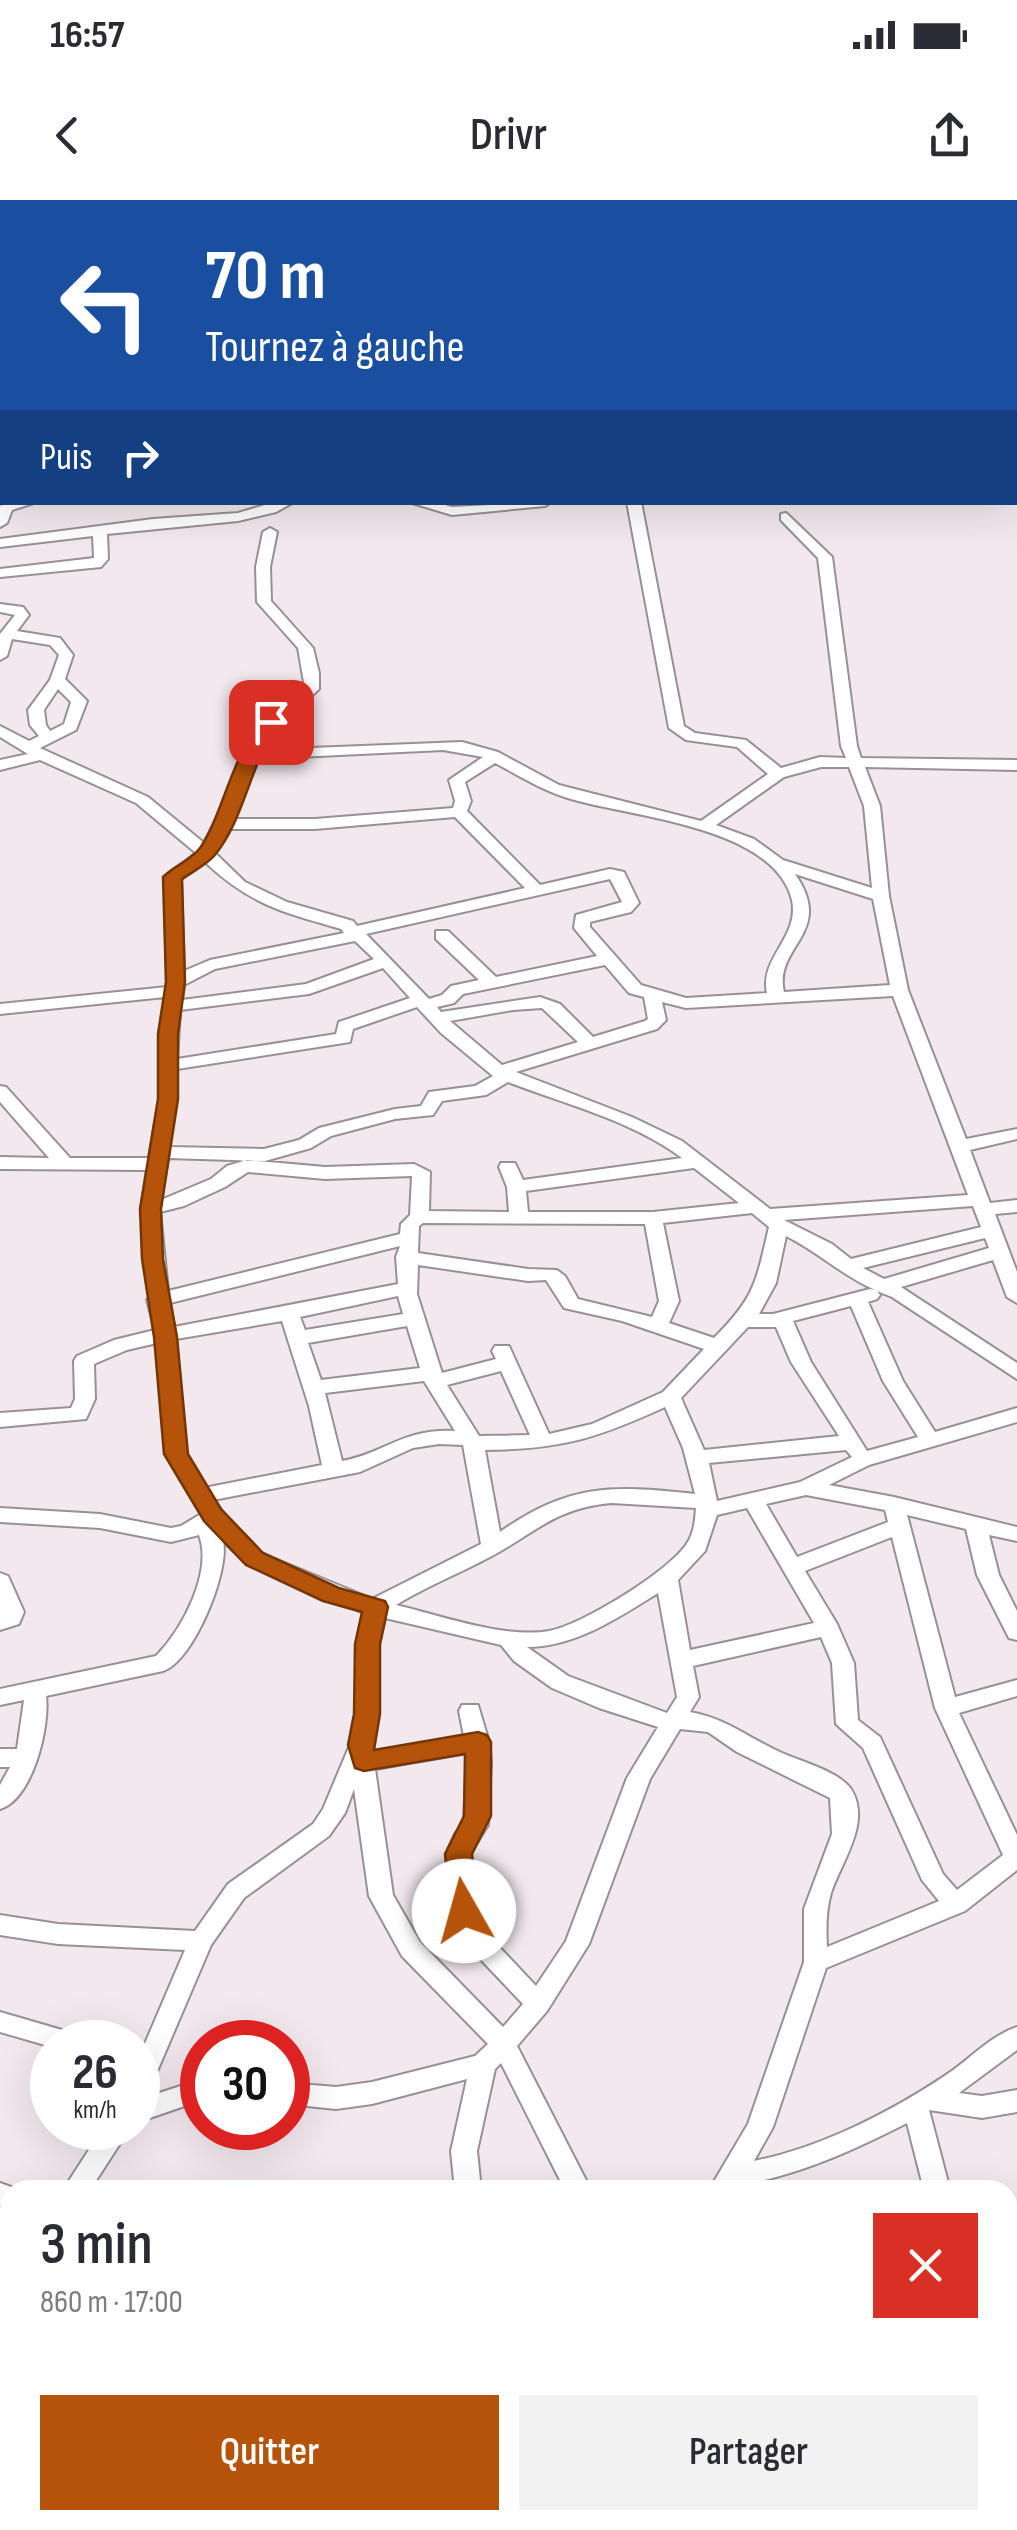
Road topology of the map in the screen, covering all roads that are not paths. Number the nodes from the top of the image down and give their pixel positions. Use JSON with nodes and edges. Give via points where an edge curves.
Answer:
{"nodes":[{"id":1,"x":280,"y":505,"type":"edge"},
{"id":2,"x":427,"y":505,"type":"edge"},
{"id":3,"x":513,"y":505,"type":"edge"},
{"id":4,"x":635,"y":505,"type":"edge"},
{"id":5,"x":786,"y":517,"type":"dead end"},
{"id":6,"x":0,"y":532,"type":"edge"},
{"id":7,"x":100,"y":532,"type":"junction"},
{"id":8,"x":270,"y":532,"type":"dead end"},
{"id":9,"x":30,"y":540,"type":"junction"},
{"id":10,"x":0,"y":543,"type":"edge"},
{"id":11,"x":0,"y":562,"type":"edge"},
{"id":12,"x":0,"y":573,"type":"edge"},
{"id":13,"x":0,"y":608,"type":"edge"},
{"id":14,"x":8,"y":634,"type":"junction"},
{"id":15,"x":0,"y":656,"type":"edge"},
{"id":16,"x":57,"y":680,"type":"junction"},
{"id":17,"x":0,"y":731,"type":"edge"},
{"id":18,"x":40,"y":747,"type":"junction"},
{"id":19,"x":250,"y":755,"type":"junction"},
{"id":20,"x":494,"y":756,"type":"junction"},
{"id":21,"x":854,"y":761,"type":"junction"},
{"id":22,"x":1017,"y":765,"type":"edge"},
{"id":23,"x":0,"y":766,"type":"edge"},
{"id":24,"x":778,"y":774,"type":"junction"},
{"id":25,"x":459,"y":812,"type":"junction"},
{"id":26,"x":223,"y":824,"type":"junction"},
{"id":27,"x":704,"y":826,"type":"junction"},
{"id":28,"x":207,"y":853,"type":"junction"},
{"id":29,"x":781,"y":864,"type":"junction"},
{"id":30,"x":538,"y":892,"type":"junction"},
{"id":31,"x":881,"y":896,"type":"junction"},
{"id":32,"x":353,"y":934,"type":"junction"},
{"id":33,"x":442,"y":935,"type":"dead end"},
{"id":34,"x":608,"y":959,"type":"junction"},
{"id":35,"x":386,"y":961,"type":"junction"},
{"id":36,"x":492,"y":983,"type":"junction"},
{"id":37,"x":900,"y":990,"type":"junction"},
{"id":38,"x":174,"y":993,"type":"junction"},
{"id":39,"x":652,"y":996,"type":"junction"},
{"id":40,"x":776,"y":996,"type":"junction"},
{"id":41,"x":428,"y":1008,"type":"junction"},
{"id":42,"x":0,"y":1009,"type":"edge"},
{"id":43,"x":589,"y":1043,"type":"junction"},
{"id":44,"x":170,"y":1066,"type":"junction"},
{"id":45,"x":502,"y":1074,"type":"junction"},
{"id":46,"x":0,"y":1092,"type":"edge"},
{"id":47,"x":1017,"y":1134,"type":"edge"},
{"id":48,"x":961,"y":1146,"type":"junction"},
{"id":49,"x":158,"y":1158,"type":"junction"},
{"id":50,"x":696,"y":1162,"type":"junction"},
{"id":51,"x":0,"y":1163,"type":"edge"},
{"id":52,"x":65,"y":1164,"type":"junction"},
{"id":53,"x":508,"y":1167,"type":"dead end"},
{"id":54,"x":516,"y":1187,"type":"junction"},
{"id":55,"x":981,"y":1205,"type":"junction"},
{"id":56,"x":1017,"y":1206,"type":"edge"},
{"id":57,"x":150,"y":1209,"type":"junction"},
{"id":58,"x":766,"y":1216,"type":"junction"},
{"id":59,"x":419,"y":1218,"type":"junction"},
{"id":60,"x":519,"y":1218,"type":"junction"},
{"id":61,"x":653,"y":1218,"type":"junction"},
{"id":62,"x":992,"y":1230,"type":"junction"},
{"id":63,"x":407,"y":1248,"type":"junction"},
{"id":64,"x":1009,"y":1262,"type":"edge"},
{"id":65,"x":846,"y":1266,"type":"junction"},
{"id":66,"x":888,"y":1287,"type":"junction"},
{"id":67,"x":407,"y":1288,"type":"junction"},
{"id":68,"x":1017,"y":1297,"type":"edge"},
{"id":69,"x":857,"y":1298,"type":"junction"},
{"id":70,"x":157,"y":1300,"type":"junction"},
{"id":71,"x":289,"y":1313,"type":"junction"},
{"id":72,"x":416,"y":1318,"type":"junction"},
{"id":73,"x":780,"y":1318,"type":"junction"},
{"id":74,"x":740,"y":1321,"type":"junction"},
{"id":75,"x":658,"y":1326,"type":"junction"},
{"id":76,"x":166,"y":1337,"type":"junction"},
{"id":77,"x":298,"y":1338,"type":"junction"},
{"id":78,"x":716,"y":1346,"type":"junction"},
{"id":79,"x":1017,"y":1372,"type":"edge"},
{"id":80,"x":433,"y":1378,"type":"junction"},
{"id":81,"x":312,"y":1388,"type":"junction"},
{"id":82,"x":670,"y":1397,"type":"junction"},
{"id":83,"x":1017,"y":1415,"type":"edge"},
{"id":84,"x":0,"y":1420,"type":"edge"},
{"id":85,"x":930,"y":1440,"type":"junction"},
{"id":86,"x":472,"y":1441,"type":"junction"},
{"id":87,"x":543,"y":1442,"type":"junction"},
{"id":88,"x":857,"y":1451,"type":"junction"},
{"id":89,"x":700,"y":1458,"type":"junction"},
{"id":90,"x":333,"y":1469,"type":"junction"},
{"id":91,"x":806,"y":1488,"type":"junction"},
{"id":92,"x":198,"y":1496,"type":"junction"},
{"id":93,"x":753,"y":1500,"type":"junction"},
{"id":94,"x":706,"y":1506,"type":"junction"},
{"id":95,"x":0,"y":1515,"type":"edge"},
{"id":96,"x":897,"y":1515,"type":"junction"},
{"id":97,"x":208,"y":1520,"type":"junction"},
{"id":98,"x":976,"y":1525,"type":"junction"},
{"id":99,"x":1017,"y":1534,"type":"edge"},
{"id":100,"x":492,"y":1547,"type":"junction"},
{"id":101,"x":792,"y":1568,"type":"junction"},
{"id":102,"x":668,"y":1577,"type":"junction"},
{"id":103,"x":0,"y":1581,"type":"edge"},
{"id":104,"x":376,"y":1607,"type":"junction"},
{"id":105,"x":0,"y":1622,"type":"edge"},
{"id":106,"x":827,"y":1628,"type":"junction"},
{"id":107,"x":1017,"y":1632,"type":"edge"},
{"id":108,"x":508,"y":1639,"type":"junction"},
{"id":109,"x":682,"y":1660,"type":"junction"},
{"id":110,"x":0,"y":1675,"type":"edge"},
{"id":111,"x":1017,"y":1688,"type":"edge"},
{"id":112,"x":18,"y":1692,"type":"edge"},
{"id":113,"x":946,"y":1708,"type":"junction"},
{"id":114,"x":470,"y":1710,"type":"dead end"},
{"id":115,"x":676,"y":1721,"type":"junction"},
{"id":116,"x":478,"y":1742,"type":"junction"},
{"id":117,"x":362,"y":1753,"type":"junction"},
{"id":118,"x":0,"y":1758,"type":"edge"},
{"id":119,"x":25,"y":1758,"type":"junction"},
{"id":120,"x":0,"y":1800,"type":"edge"},
{"id":121,"x":1016,"y":1858,"type":"edge"},
{"id":122,"x":956,"y":1904,"type":"junction"},
{"id":123,"x":0,"y":1925,"type":"edge"},
{"id":124,"x":201,"y":1941,"type":"junction"},
{"id":125,"x":816,"y":1962,"type":"junction"},
{"id":126,"x":538,"y":2004,"type":"junction"},
{"id":127,"x":0,"y":2022,"type":"edge"},
{"id":128,"x":160,"y":2024,"type":"edge"},
{"id":129,"x":30,"y":2031,"type":"edge"},
{"id":130,"x":1017,"y":2038,"type":"edge"},
{"id":131,"x":504,"y":2044,"type":"junction"},
{"id":132,"x":483,"y":2064,"type":"junction"},
{"id":133,"x":310,"y":2096,"type":"edge"},
{"id":134,"x":920,"y":2101,"type":"junction"},
{"id":135,"x":1017,"y":2101,"type":"edge"},
{"id":136,"x":102,"y":2150,"type":"edge"},
{"id":137,"x":83,"y":2180,"type":"edge"},
{"id":138,"x":467,"y":2180,"type":"edge"},
{"id":139,"x":573,"y":2180,"type":"edge"},
{"id":140,"x":729,"y":2180,"type":"edge"},
{"id":141,"x":735,"y":2180,"type":"edge"},
{"id":142,"x":935,"y":2180,"type":"edge"}],
"edges":[{"from":1,"to":7,"type":"street","via":[[238,520]]},
{"from":2,"to":3,"type":"street","via":[[452,511]]},
{"from":4,"to":24,"type":"street","via":[[677,728],[690,737],[741,743]]},
{"from":5,"to":21,"type":"street","via":[[825,557]]},
{"from":6,"to":9,"type":"street"},
{"from":7,"to":9,"type":"street"},
{"from":7,"to":12,"type":"street","via":[[96,564]]},
{"from":8,"to":19,"type":"street","via":[[264,602],[306,647],[312,689],[271,722]]},
{"from":9,"to":10,"type":"street"},
{"from":9,"to":11,"type":"street","via":[[25,560]]},
{"from":13,"to":14,"type":"street","via":[[21,613]]},
{"from":14,"to":15,"type":"street"},
{"from":14,"to":16,"type":"street","via":[[56,642],[66,655]]},
{"from":16,"to":18,"type":"street","via":[[36,710]]},
{"from":16,"to":18,"type":"street","via":[[79,702],[72,727]]},
{"from":17,"to":18,"type":"street"},
{"from":18,"to":23,"type":"street"},
{"from":18,"to":28,"type":"street","via":[[142,800]]},
{"from":19,"to":20,"type":"street","via":[[438,746]]},
{"from":19,"to":26,"type":"street"},
{"from":20,"to":25,"type":"street","via":[[457,780]]},
{"from":20,"to":27,"type":"street","via":[[562,792]]},
{"from":21,"to":22,"type":"street"},
{"from":21,"to":24,"type":"street"},
{"from":21,"to":31,"type":"street","via":[[872,806]]},
{"from":24,"to":27,"type":"street"},
{"from":25,"to":26,"type":"street"},
{"from":25,"to":30,"type":"street"},
{"from":26,"to":28,"type":"street"},
{"from":27,"to":29,"type":"street"},
{"from":28,"to":32,"type":"street","via":[[239,885],[281,906],[347,925]]},
{"from":28,"to":38,"type":"street","via":[[173,877]]},
{"from":29,"to":31,"type":"street"},
{"from":29,"to":40,"type":"street","via":[[804,915],[776,969]]},
{"from":30,"to":32,"type":"street"},
{"from":30,"to":34,"type":"street","via":[[618,875],[631,902],[581,923]]},
{"from":31,"to":37,"type":"street"},
{"from":32,"to":35,"type":"street"},
{"from":32,"to":38,"type":"street","via":[[210,966]]},
{"from":33,"to":36,"type":"street"},
{"from":34,"to":36,"type":"street"},
{"from":34,"to":39,"type":"street","via":[[634,988]]},
{"from":35,"to":38,"type":"street","via":[[309,990]]},
{"from":35,"to":41,"type":"street"},
{"from":36,"to":41,"type":"street","via":[[457,990]]},
{"from":37,"to":40,"type":"street"},
{"from":37,"to":48,"type":"street"},
{"from":38,"to":42,"type":"street"},
{"from":38,"to":44,"type":"street"},
{"from":39,"to":40,"type":"street","via":[[686,1004]]},
{"from":39,"to":43,"type":"street","via":[[655,1022]]},
{"from":41,"to":43,"type":"street","via":[[489,1012],[531,999],[548,1004]]},
{"from":41,"to":44,"type":"street","via":[[346,1026],[344,1038]]},
{"from":41,"to":45,"type":"street"},
{"from":43,"to":45,"type":"street"},
{"from":44,"to":49,"type":"street"},
{"from":45,"to":49,"type":"street","via":[[480,1091],[436,1096],[427,1111],[326,1132],[284,1151]]},
{"from":45,"to":50,"type":"street","via":[[626,1121]]},
{"from":46,"to":52,"type":"street"},
{"from":47,"to":48,"type":"street"},
{"from":48,"to":55,"type":"street"},
{"from":49,"to":52,"type":"street"},
{"from":49,"to":57,"type":"street"},
{"from":50,"to":54,"type":"street"},
{"from":50,"to":58,"type":"street"},
{"from":51,"to":52,"type":"street"},
{"from":53,"to":54,"type":"street"},
{"from":54,"to":60,"type":"street"},
{"from":55,"to":56,"type":"street"},
{"from":55,"to":58,"type":"street"},
{"from":55,"to":62,"type":"street"},
{"from":57,"to":59,"type":"street","via":[[247,1166],[325,1173],[414,1170],[421,1172]]},
{"from":57,"to":70,"type":"street"},
{"from":58,"to":61,"type":"street"},
{"from":58,"to":65,"type":"street"},
{"from":58,"to":74,"type":"street","via":[[766,1283]]},
{"from":59,"to":60,"type":"street"},
{"from":59,"to":63,"type":"street","via":[[410,1224]]},
{"from":60,"to":61,"type":"street"},
{"from":61,"to":75,"type":"street","via":[[670,1301]]},
{"from":62,"to":64,"type":"street"},
{"from":62,"to":65,"type":"street"},
{"from":63,"to":67,"type":"street"},
{"from":63,"to":70,"type":"street"},
{"from":63,"to":75,"type":"street","via":[[528,1276],[550,1274],[571,1304]]},
{"from":64,"to":66,"type":"street"},
{"from":64,"to":68,"type":"street"},
{"from":65,"to":66,"type":"street"},
{"from":66,"to":69,"type":"street"},
{"from":66,"to":79,"type":"street"},
{"from":67,"to":71,"type":"street"},
{"from":67,"to":72,"type":"street"},
{"from":69,"to":73,"type":"street"},
{"from":69,"to":85,"type":"street","via":[[893,1382]]},
{"from":70,"to":76,"type":"street"},
{"from":71,"to":76,"type":"street"},
{"from":71,"to":77,"type":"street"},
{"from":72,"to":77,"type":"street"},
{"from":72,"to":80,"type":"street"},
{"from":73,"to":74,"type":"street"},
{"from":73,"to":88,"type":"street"},
{"from":74,"to":78,"type":"street"},
{"from":75,"to":78,"type":"street"},
{"from":76,"to":84,"type":"street","via":[[85,1359],[79,1414]]},
{"from":76,"to":92,"type":"street","via":[[176,1454]]},
{"from":77,"to":81,"type":"street"},
{"from":78,"to":82,"type":"street"},
{"from":80,"to":81,"type":"street"},
{"from":80,"to":86,"type":"street"},
{"from":80,"to":87,"type":"street","via":[[504,1357]]},
{"from":81,"to":90,"type":"street"},
{"from":82,"to":87,"type":"street","via":[[597,1430]]},
{"from":82,"to":89,"type":"street"},
{"from":83,"to":85,"type":"street"},
{"from":85,"to":88,"type":"street"},
{"from":86,"to":87,"type":"street"},
{"from":86,"to":90,"type":"street","via":[[408,1442]]},
{"from":86,"to":100,"type":"street"},
{"from":88,"to":89,"type":"street"},
{"from":88,"to":91,"type":"street"},
{"from":89,"to":94,"type":"street"},
{"from":90,"to":92,"type":"street"},
{"from":91,"to":93,"type":"street"},
{"from":91,"to":96,"type":"street"},
{"from":92,"to":97,"type":"street"},
{"from":93,"to":94,"type":"street"},
{"from":93,"to":101,"type":"street"},
{"from":94,"to":100,"type":"street","via":[[596,1496],[558,1506]]},
{"from":94,"to":102,"type":"street","via":[[703,1537]]},
{"from":95,"to":97,"type":"street","via":[[113,1522],[166,1535]]},
{"from":96,"to":98,"type":"street"},
{"from":96,"to":101,"type":"street"},
{"from":96,"to":113,"type":"street"},
{"from":97,"to":104,"type":"street","via":[[254,1559],[331,1595]]},
{"from":97,"to":112,"type":"street","via":[[214,1556],[172,1657],[164,1664]]},
{"from":98,"to":99,"type":"street"},
{"from":98,"to":107,"type":"street","via":[[988,1574]]},
{"from":100,"to":104,"type":"street"},
{"from":101,"to":106,"type":"street"},
{"from":102,"to":108,"type":"street","via":[[552,1638]]},
{"from":102,"to":109,"type":"street"},
{"from":103,"to":105,"type":"street","via":[[13,1612]]},
{"from":104,"to":108,"type":"street"},
{"from":104,"to":117,"type":"street"},
{"from":106,"to":109,"type":"street"},
{"from":106,"to":122,"type":"street","via":[[843,1663],[847,1724],[872,1743],[934,1880]]},
{"from":108,"to":115,"type":"street","via":[[530,1665],[602,1700]]},
{"from":109,"to":115,"type":"street","via":[[688,1697]]},
{"from":110,"to":112,"type":"street"},
{"from":111,"to":113,"type":"street"},
{"from":112,"to":119,"type":"street","via":[[38,1702]]},
{"from":113,"to":121,"type":"street"},
{"from":114,"to":116,"type":"street"},
{"from":115,"to":125,"type":"street","via":[[714,1725],[841,1794],[847,1826],[813,1922]]},
{"from":115,"to":126,"type":"street","via":[[638,1778],[577,1944]]},
{"from":116,"to":117,"type":"street"},
{"from":116,"to":126,"type":"street","via":[[478,1816],[458,1854],[464,1911],[478,1940]]},
{"from":117,"to":124,"type":"street","via":[[321,1830],[236,1890]]},
{"from":117,"to":131,"type":"street","via":[[381,1896],[412,1949]]},
{"from":118,"to":119,"type":"street"},
{"from":119,"to":120,"type":"street","via":[[18,1781]]},
{"from":121,"to":122,"type":"street"},
{"from":122,"to":125,"type":"street"},
{"from":123,"to":124,"type":"street"},
{"from":124,"to":128,"type":"street"},
{"from":125,"to":140,"type":"street","via":[[760,2127]]},
{"from":126,"to":131,"type":"street"},
{"from":127,"to":129,"type":"street"},
{"from":130,"to":134,"type":"street"},
{"from":131,"to":132,"type":"street"},
{"from":131,"to":139,"type":"street"},
{"from":132,"to":133,"type":"street","via":[[372,2093]]},
{"from":132,"to":138,"type":"street","via":[[464,2150]]},
{"from":134,"to":135,"type":"street","via":[[982,2108]]},
{"from":134,"to":141,"type":"street","via":[[796,2162]]},
{"from":134,"to":142,"type":"street"},
{"from":136,"to":137,"type":"street"}]}
